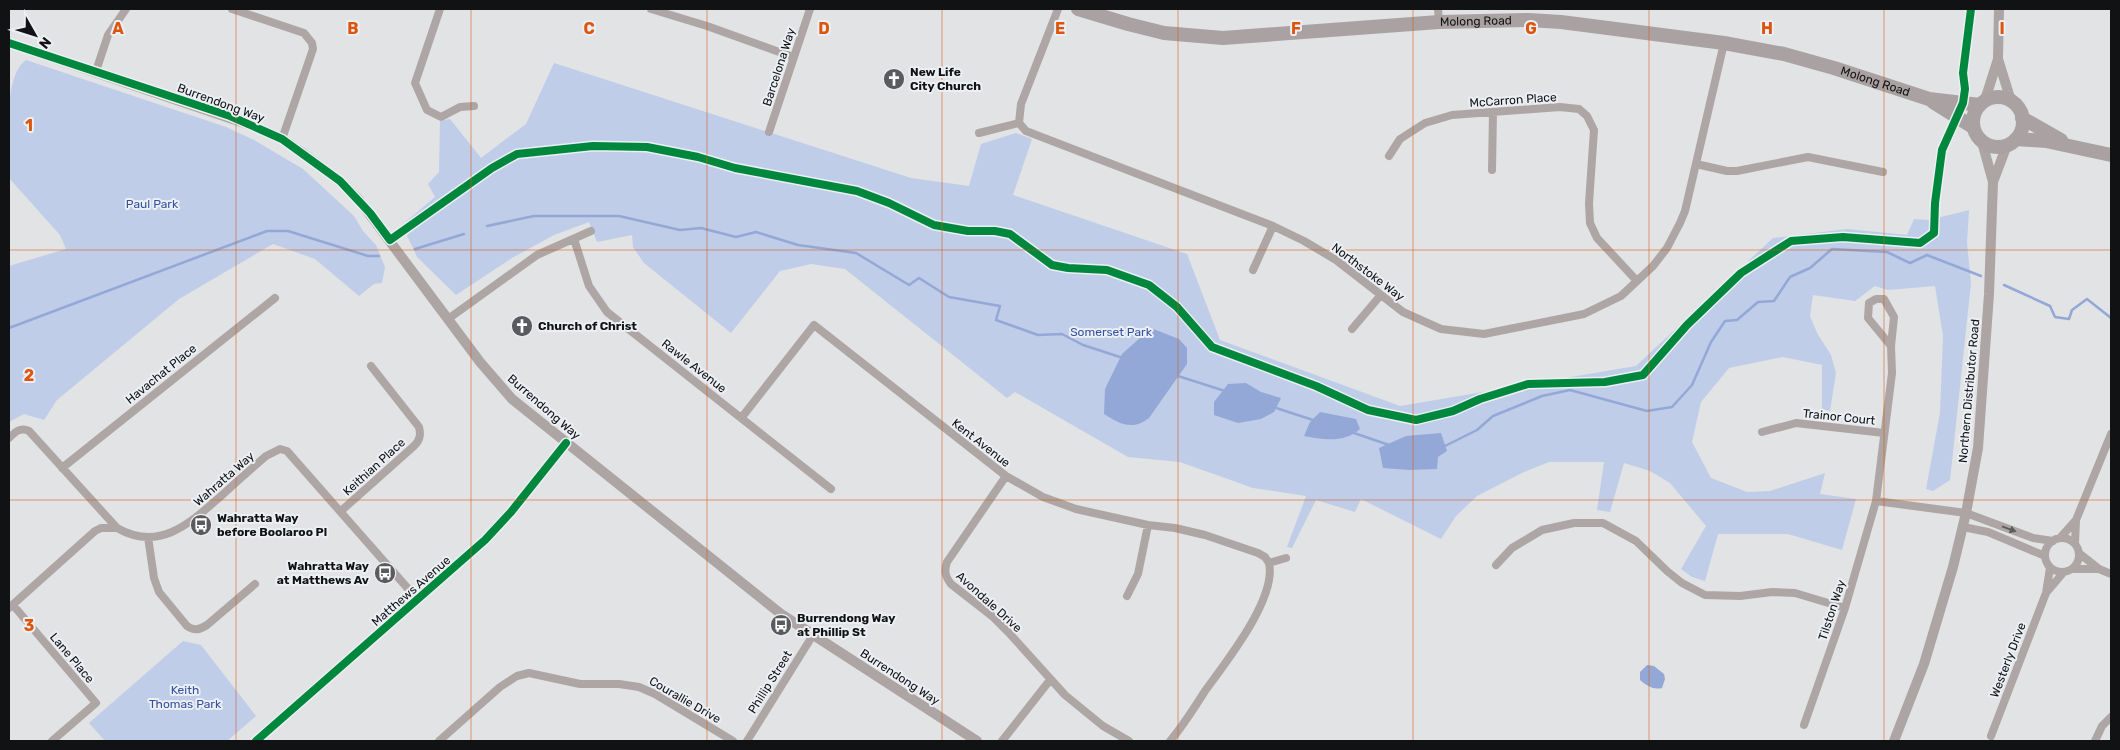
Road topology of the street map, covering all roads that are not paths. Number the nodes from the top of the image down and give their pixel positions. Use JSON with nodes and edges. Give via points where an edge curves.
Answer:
{"nodes":[{"id":1,"x":126,"y":9,"type":"edge"},
{"id":2,"x":232,"y":9,"type":"edge"},
{"id":3,"x":440,"y":9,"type":"edge"},
{"id":4,"x":651,"y":9,"type":"edge"},
{"id":5,"x":810,"y":9,"type":"edge"},
{"id":6,"x":1058,"y":9,"type":"edge"},
{"id":7,"x":1078,"y":9,"type":"edge"},
{"id":8,"x":1999,"y":9,"type":"edge"},
{"id":9,"x":1438,"y":15,"type":"edge"},
{"id":10,"x":9,"y":43,"type":"edge"},
{"id":11,"x":1724,"y":43,"type":"junction"},
{"id":12,"x":793,"y":57,"type":"junction"},
{"id":13,"x":1998,"y":59,"type":"junction"},
{"id":14,"x":96,"y":71,"type":"junction"},
{"id":15,"x":1929,"y":99,"type":"junction"},
{"id":16,"x":2011,"y":101,"type":"junction"},
{"id":17,"x":1983,"y":102,"type":"junction"},
{"id":18,"x":474,"y":106,"type":"dead end"},
{"id":19,"x":1493,"y":112,"type":"junction"},
{"id":20,"x":2022,"y":118,"type":"junction"},
{"id":21,"x":1019,"y":122,"type":"junction"},
{"id":22,"x":1973,"y":127,"type":"junction"},
{"id":23,"x":769,"y":132,"type":"dead end"},
{"id":24,"x":980,"y":133,"type":"dead end"},
{"id":25,"x":282,"y":139,"type":"junction"},
{"id":26,"x":1982,"y":142,"type":"junction"},
{"id":27,"x":2012,"y":142,"type":"junction"},
{"id":28,"x":2070,"y":146,"type":"junction"},
{"id":29,"x":2111,"y":155,"type":"edge"},
{"id":30,"x":1389,"y":156,"type":"dead end"},
{"id":31,"x":1696,"y":164,"type":"junction"},
{"id":32,"x":1492,"y":170,"type":"dead end"},
{"id":33,"x":1883,"y":172,"type":"dead end"},
{"id":34,"x":1993,"y":182,"type":"junction"},
{"id":35,"x":1273,"y":226,"type":"junction"},
{"id":36,"x":591,"y":231,"type":"dead end"},
{"id":37,"x":574,"y":239,"type":"junction"},
{"id":38,"x":1253,"y":270,"type":"dead end"},
{"id":39,"x":1637,"y":281,"type":"junction"},
{"id":40,"x":1380,"y":296,"type":"junction"},
{"id":41,"x":275,"y":298,"type":"dead end"},
{"id":42,"x":448,"y":318,"type":"junction"},
{"id":43,"x":1352,"y":329,"type":"dead end"},
{"id":44,"x":1891,"y":346,"type":"junction"},
{"id":45,"x":371,"y":366,"type":"dead end"},
{"id":46,"x":742,"y":417,"type":"junction"},
{"id":47,"x":1762,"y":432,"type":"dead end"},
{"id":48,"x":1884,"y":433,"type":"junction"},
{"id":49,"x":2111,"y":434,"type":"edge"},
{"id":50,"x":9,"y":438,"type":"edge"},
{"id":51,"x":566,"y":443,"type":"junction"},
{"id":52,"x":62,"y":468,"type":"junction"},
{"id":53,"x":1006,"y":476,"type":"junction"},
{"id":54,"x":831,"y":489,"type":"dead end"},
{"id":55,"x":1876,"y":501,"type":"junction"},
{"id":56,"x":341,"y":511,"type":"junction"},
{"id":57,"x":1966,"y":513,"type":"junction"},
{"id":58,"x":2076,"y":520,"type":"junction"},
{"id":59,"x":1148,"y":525,"type":"junction"},
{"id":60,"x":1963,"y":527,"type":"junction"},
{"id":61,"x":117,"y":528,"type":"junction"},
{"id":62,"x":148,"y":537,"type":"junction"},
{"id":63,"x":2057,"y":539,"type":"junction"},
{"id":64,"x":2075,"y":544,"type":"junction"},
{"id":65,"x":2080,"y":554,"type":"junction"},
{"id":66,"x":2045,"y":556,"type":"junction"},
{"id":67,"x":1286,"y":558,"type":"dead end"},
{"id":68,"x":1269,"y":564,"type":"junction"},
{"id":69,"x":1496,"y":565,"type":"dead end"},
{"id":70,"x":2050,"y":568,"type":"junction"},
{"id":71,"x":2099,"y":569,"type":"junction"},
{"id":72,"x":2073,"y":570,"type":"junction"},
{"id":73,"x":2063,"y":573,"type":"junction"},
{"id":74,"x":2111,"y":574,"type":"edge"},
{"id":75,"x":255,"y":584,"type":"dead end"},
{"id":76,"x":2046,"y":593,"type":"junction"},
{"id":77,"x":1127,"y":596,"type":"dead end"},
{"id":78,"x":418,"y":600,"type":"junction"},
{"id":79,"x":11,"y":607,"type":"edge"},
{"id":80,"x":1846,"y":608,"type":"junction"},
{"id":81,"x":813,"y":635,"type":"junction"},
{"id":82,"x":1050,"y":680,"type":"junction"},
{"id":83,"x":2111,"y":717,"type":"edge"},
{"id":84,"x":1804,"y":725,"type":"dead end"},
{"id":85,"x":1991,"y":736,"type":"dead end"},
{"id":86,"x":52,"y":741,"type":"edge"},
{"id":87,"x":256,"y":741,"type":"edge"},
{"id":88,"x":439,"y":741,"type":"edge"},
{"id":89,"x":733,"y":741,"type":"edge"},
{"id":90,"x":747,"y":741,"type":"edge"},
{"id":91,"x":977,"y":741,"type":"edge"},
{"id":92,"x":1002,"y":741,"type":"edge"},
{"id":93,"x":1129,"y":741,"type":"edge"},
{"id":94,"x":1170,"y":741,"type":"edge"},
{"id":95,"x":1894,"y":741,"type":"edge"},
{"id":96,"x":2095,"y":741,"type":"edge"}],
"edges":[{"from":1,"to":14,"type":"street","via":[[112,26]]},
{"from":2,"to":25,"type":"street","via":[[304,33],[312,43],[313,49]]},
{"from":3,"to":18,"type":"street","via":[[415,83],[427,110],[441,117],[460,107]]},
{"from":4,"to":12,"type":"street"},
{"from":5,"to":12,"type":"street","name":"Barcelona Way"},
{"from":6,"to":21,"type":"street","via":[[1021,104]]},
{"from":7,"to":9,"type":"highway","name":"Molong Road","via":[[1164,33],[1201,38],[1258,36]]},
{"from":8,"to":13,"type":"main road"},
{"from":9,"to":11,"type":"highway","name":"Molong Road","via":[[1561,22]]},
{"from":10,"to":14,"type":"main road","name":"Burrendong Way"},
{"from":11,"to":15,"type":"highway","name":"Molong Road","via":[[1825,65]]},
{"from":11,"to":31,"type":"street","name":"Northstoke Way"},
{"from":12,"to":23,"type":"street","name":"Barcelona Way"},
{"from":13,"to":16,"type":"main road"},
{"from":13,"to":17,"type":"main road"},
{"from":14,"to":25,"type":"main road","name":"Burrendong Way","via":[[230,116]]},
{"from":15,"to":17,"type":"highway","name":"Molong Road"},
{"from":15,"to":22,"type":"highway","name":"Molong Road"},
{"from":16,"to":17,"type":"highway","via":[[2001,97]]},
{"from":16,"to":20,"type":"highway"},
{"from":17,"to":22,"type":"highway","via":[[1973,116]]},
{"from":19,"to":30,"type":"street","name":"McCarron Place","via":[[1452,115],[1425,123],[1400,139]]},
{"from":19,"to":32,"type":"street"},
{"from":19,"to":39,"type":"street","name":"McCarron Place","via":[[1560,107],[1579,109],[1587,116],[1594,130],[1590,223],[1597,238]]},
{"from":20,"to":27,"type":"highway","via":[[2021,130]]},
{"from":20,"to":28,"type":"highway"},
{"from":21,"to":24,"type":"street"},
{"from":21,"to":35,"type":"street","name":"Northstoke Way","via":[[1028,132]]},
{"from":22,"to":26,"type":"highway"},
{"from":25,"to":42,"type":"main road","name":"Burrendong Way","via":[[324,168],[359,200]]},
{"from":26,"to":27,"type":"highway","via":[[1994,147]]},
{"from":26,"to":34,"type":"main road","name":"Northern Distributor Road"},
{"from":27,"to":28,"type":"highway"},
{"from":27,"to":34,"type":"main road","name":"Northern Distributor Road"},
{"from":28,"to":29,"type":"highway"},
{"from":31,"to":33,"type":"street","via":[[1737,171],[1808,157]]},
{"from":31,"to":39,"type":"street","name":"Northstoke Way","via":[[1680,223],[1667,248]]},
{"from":34,"to":57,"type":"main road","name":"Northern Distributor Road","via":[[1990,294],[1980,427]]},
{"from":35,"to":38,"type":"street"},
{"from":35,"to":40,"type":"street","name":"Northstoke Way","via":[[1336,260]]},
{"from":36,"to":37,"type":"street"},
{"from":37,"to":42,"type":"street","via":[[536,255]]},
{"from":37,"to":46,"type":"street","name":"Rawle Avenue","via":[[589,286],[606,312]]},
{"from":39,"to":40,"type":"street","name":"Northstoke Way","via":[[1621,296],[1584,314],[1484,334],[1441,329],[1403,312]]},
{"from":40,"to":43,"type":"street"},
{"from":41,"to":52,"type":"street","name":"Havachat Place"},
{"from":42,"to":51,"type":"main road","name":"Burrendong Way","via":[[512,399]]},
{"from":44,"to":44,"type":"street","name":"Tilston Way","via":[[1868,318],[1869,303],[1876,299],[1884,299],[1894,317]]},
{"from":44,"to":48,"type":"street","name":"Tilston Way","via":[[1892,373]]},
{"from":45,"to":56,"type":"street","name":"Keithian Place","via":[[419,427],[421,434],[414,446]]},
{"from":46,"to":53,"type":"street","name":"Kent Avenue","via":[[814,325]]},
{"from":46,"to":54,"type":"street","name":"Rawle Avenue"},
{"from":47,"to":48,"type":"street","name":"Trainor Court","via":[[1796,423]]},
{"from":48,"to":55,"type":"street","name":"Tilston Way"},
{"from":49,"to":58,"type":"street"},
{"from":50,"to":52,"type":"street","name":"Wahratta Way","via":[[24,429],[33,434]]},
{"from":51,"to":78,"type":"main road","name":"Matthews Avenue","via":[[498,526]]},
{"from":51,"to":81,"type":"main road","name":"Burrendong Way"},
{"from":52,"to":61,"type":"street","name":"Wahratta Way"},
{"from":53,"to":59,"type":"street","name":"Kent Avenue","via":[[1042,497],[1076,509]]},
{"from":53,"to":82,"type":"street","name":"Avondale Drive","via":[[944,570],[951,584],[1004,628]]},
{"from":55,"to":57,"type":"street"},
{"from":55,"to":80,"type":"street","name":"Tilston Way"},
{"from":56,"to":62,"type":"street","name":"Wahratta Way","via":[[292,455],[280,449],[266,456],[182,528]]},
{"from":56,"to":78,"type":"street","name":"Wahratta Way"},
{"from":57,"to":60,"type":"main road","name":"Northern Distributor Road"},
{"from":57,"to":63,"type":"street","one_way":true,"via":[[2034,538]]},
{"from":58,"to":63,"type":"street"},
{"from":58,"to":64,"type":"street"},
{"from":59,"to":68,"type":"street","name":"Kent Avenue","via":[[1205,535],[1258,553]]},
{"from":59,"to":77,"type":"street","via":[[1138,574]]},
{"from":60,"to":66,"type":"street","via":[[1988,532]]},
{"from":60,"to":95,"type":"main road","name":"Northern Distributor Road","via":[[1929,647]]},
{"from":61,"to":62,"type":"street","name":"Wahratta Way"},
{"from":61,"to":79,"type":"street","via":[[95,530]]},
{"from":62,"to":75,"type":"street","via":[[159,592],[192,629],[202,629]]},
{"from":63,"to":64,"type":"street","via":[[2071,540]]},
{"from":63,"to":66,"type":"street","via":[[2048,545]]},
{"from":64,"to":65,"type":"street"},
{"from":65,"to":71,"type":"street"},
{"from":65,"to":72,"type":"street"},
{"from":66,"to":70,"type":"street"},
{"from":67,"to":68,"type":"street"},
{"from":68,"to":94,"type":"street","via":[[1268,585],[1250,626]]},
{"from":69,"to":80,"type":"street","via":[[1512,548],[1542,530],[1574,523],[1603,523],[1636,540],[1667,571],[1705,596],[1795,593]]},
{"from":70,"to":73,"type":"street"},
{"from":70,"to":76,"type":"street","name":"Westerly Drive"},
{"from":71,"to":72,"type":"street"},
{"from":71,"to":74,"type":"street"},
{"from":72,"to":73,"type":"street"},
{"from":73,"to":76,"type":"street","name":"Westerly Drive"},
{"from":76,"to":85,"type":"street","name":"Westerly Drive"},
{"from":78,"to":87,"type":"main road","name":"Matthews Avenue"},
{"from":79,"to":86,"type":"street","name":"Lane Place","via":[[96,703]]},
{"from":80,"to":84,"type":"street","name":"Tilston Way"},
{"from":81,"to":90,"type":"street","name":"Phillip Street"},
{"from":81,"to":91,"type":"main road","name":"Burrendong Way"},
{"from":82,"to":92,"type":"street"},
{"from":82,"to":93,"type":"street","name":"Avondale Drive","via":[[1081,710]]},
{"from":83,"to":96,"type":"street"},
{"from":88,"to":89,"type":"street","name":"Courallie Drive","via":[[500,687],[516,676],[529,673],[580,684],[639,687]]}]}
